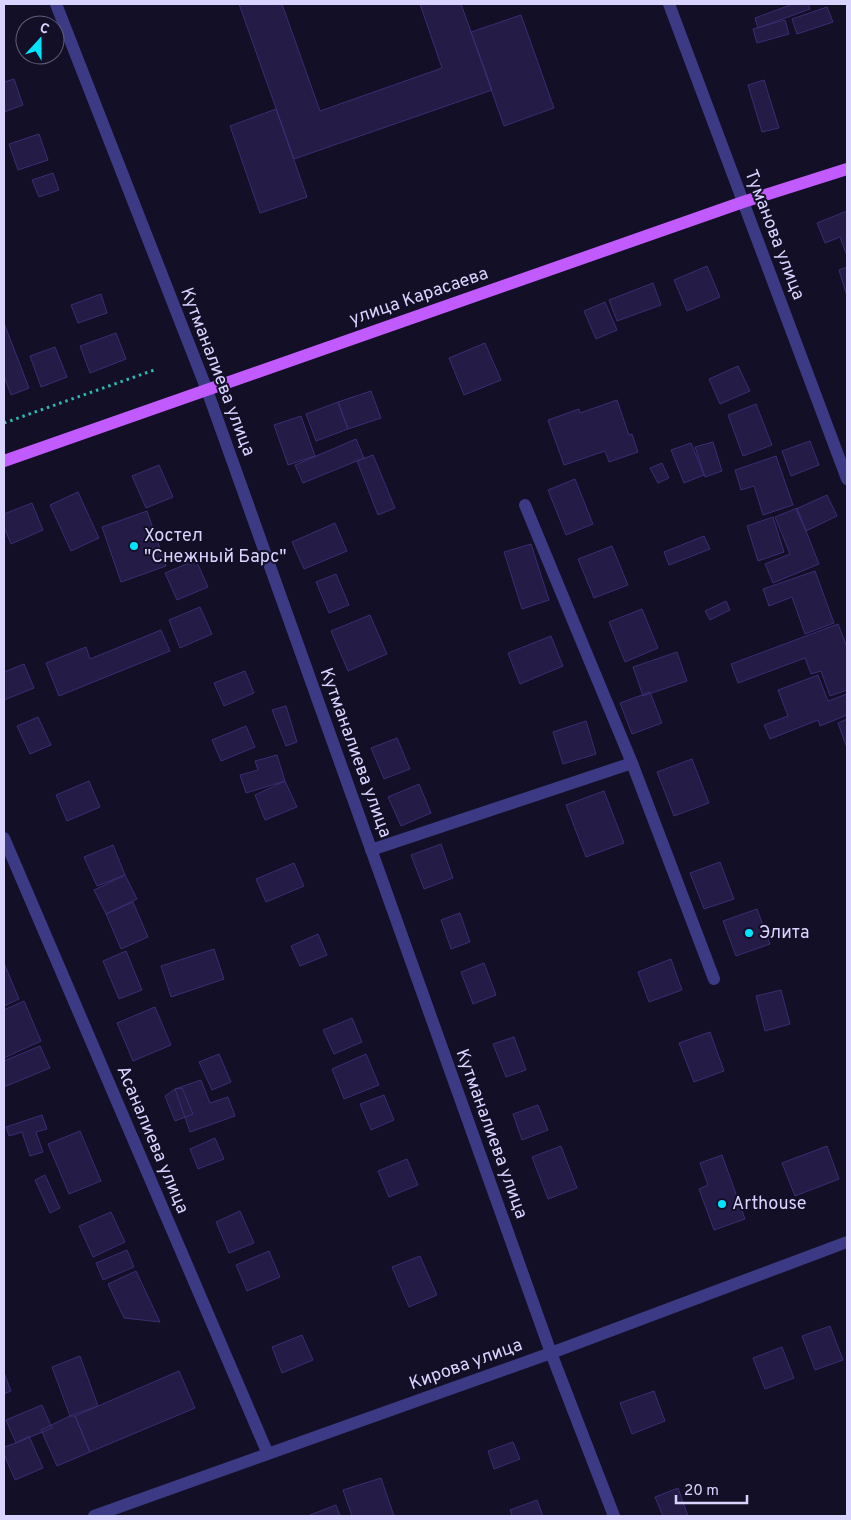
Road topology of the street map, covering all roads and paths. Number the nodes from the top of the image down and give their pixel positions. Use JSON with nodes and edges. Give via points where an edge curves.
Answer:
{"nodes":[{"id":1,"x":56,"y":4,"type":"edge"},
{"id":2,"x":669,"y":4,"type":"edge"},
{"id":3,"x":847,"y":169,"type":"edge"},
{"id":4,"x":743,"y":202,"type":"junction"},
{"id":5,"x":157,"y":369,"type":"dead end"},
{"id":6,"x":206,"y":390,"type":"junction"},
{"id":7,"x":4,"y":423,"type":"edge"},
{"id":8,"x":4,"y":461,"type":"edge"},
{"id":9,"x":847,"y":479,"type":"edge"},
{"id":10,"x":525,"y":505,"type":"dead end"},
{"id":11,"x":632,"y":763,"type":"junction"},
{"id":12,"x":4,"y":838,"type":"edge"},
{"id":13,"x":371,"y":850,"type":"junction"},
{"id":14,"x":714,"y":979,"type":"dead end"},
{"id":15,"x":847,"y":1242,"type":"edge"},
{"id":16,"x":551,"y":1353,"type":"junction"},
{"id":17,"x":268,"y":1454,"type":"junction"},
{"id":18,"x":94,"y":1516,"type":"edge"},
{"id":19,"x":614,"y":1516,"type":"edge"}],
"edges":[{"from":1,"to":6,"type":"street","name":"Кутманалиева улица"},
{"from":2,"to":4,"type":"street","name":"Туманова улица"},
{"from":3,"to":4,"type":"main road","name":"улица Карасаева"},
{"from":4,"to":6,"type":"main road","name":"улица Карасаева"},
{"from":4,"to":9,"type":"street","name":"Туманова улица"},
{"from":5,"to":7,"type":"path"},
{"from":6,"to":8,"type":"main road","name":"улица Карасаева"},
{"from":6,"to":13,"type":"street","name":"Кутманалиева улица"},
{"from":10,"to":11,"type":"street"},
{"from":11,"to":13,"type":"street"},
{"from":11,"to":14,"type":"street"},
{"from":12,"to":17,"type":"street","name":"Асаналиева улица"},
{"from":13,"to":16,"type":"street","name":"Кутманалиева улица"},
{"from":15,"to":16,"type":"street","name":"Кирова улица"},
{"from":16,"to":17,"type":"street","name":"Кирова улица"},
{"from":16,"to":19,"type":"street","name":"Кутманалиева улица"},
{"from":17,"to":18,"type":"street","name":"Кирова улица"}]}
